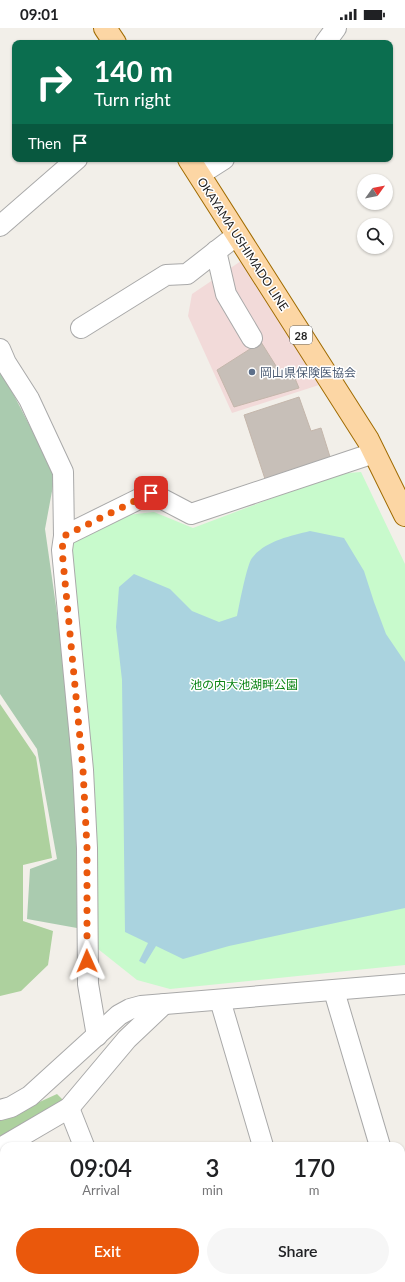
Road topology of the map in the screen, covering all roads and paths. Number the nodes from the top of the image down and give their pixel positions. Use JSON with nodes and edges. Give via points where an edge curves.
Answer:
{"nodes":[{"id":1,"x":105,"y":28,"type":"edge"},
{"id":2,"x":336,"y":28,"type":"edge"},
{"id":3,"x":113,"y":40,"type":"edge"},
{"id":4,"x":327,"y":40,"type":"edge"},
{"id":5,"x":74,"y":162,"type":"edge"},
{"id":6,"x":213,"y":162,"type":"edge"},
{"id":7,"x":194,"y":167,"type":"edge"},
{"id":8,"x":0,"y":226,"type":"edge"},
{"id":9,"x":237,"y":235,"type":"junction"},
{"id":10,"x":216,"y":251,"type":"junction"},
{"id":11,"x":81,"y":328,"type":"dead end"},
{"id":12,"x":252,"y":338,"type":"dead end"},
{"id":13,"x":0,"y":349,"type":"edge"},
{"id":14,"x":374,"y":453,"type":"junction"},
{"id":15,"x":405,"y":515,"type":"edge"},
{"id":16,"x":64,"y":536,"type":"junction"},
{"id":17,"x":405,"y":984,"type":"edge"},
{"id":18,"x":334,"y":991,"type":"junction"},
{"id":19,"x":220,"y":1000,"type":"junction"},
{"id":20,"x":164,"y":1004,"type":"junction"},
{"id":21,"x":97,"y":1036,"type":"junction"},
{"id":22,"x":69,"y":1108,"type":"junction"},
{"id":23,"x":0,"y":1110,"type":"edge"},
{"id":24,"x":11,"y":1142,"type":"edge"},
{"id":25,"x":82,"y":1142,"type":"edge"},
{"id":26,"x":262,"y":1142,"type":"edge"},
{"id":27,"x":379,"y":1142,"type":"edge"}],
"edges":[{"from":1,"to":3,"type":"main road"},
{"from":2,"to":4,"type":"street"},
{"from":5,"to":8,"type":"street"},
{"from":6,"to":7,"type":"street"},
{"from":7,"to":9,"type":"main road","name":"OKAYAMA USHIMADO LINE","number":"28"},
{"from":9,"to":10,"type":"street"},
{"from":9,"to":14,"type":"main road","name":"OKAYAMA USHIMADO LINE","number":"28"},
{"from":10,"to":11,"type":"street","via":[[187,274],[166,275]]},
{"from":10,"to":12,"type":"street","via":[[226,294]]},
{"from":13,"to":16,"type":"street","via":[[29,399],[62,472]]},
{"from":14,"to":15,"type":"main road","name":"OKAYAMA USHIMADO LINE","number":"28"},
{"from":14,"to":16,"type":"street","via":[[191,514],[151,493]]},
{"from":16,"to":21,"type":"street","via":[[62,550],[83,770],[87,848],[88,984]]},
{"from":17,"to":18,"type":"street"},
{"from":18,"to":19,"type":"street"},
{"from":18,"to":27,"type":"street"},
{"from":19,"to":20,"type":"street"},
{"from":19,"to":26,"type":"street"},
{"from":20,"to":21,"type":"street","via":[[130,1009],[119,1015]]},
{"from":20,"to":22,"type":"street","via":[[128,1039]]},
{"from":21,"to":23,"type":"street","via":[[30,1096]]},
{"from":22,"to":24,"type":"street"},
{"from":22,"to":25,"type":"street"}]}
